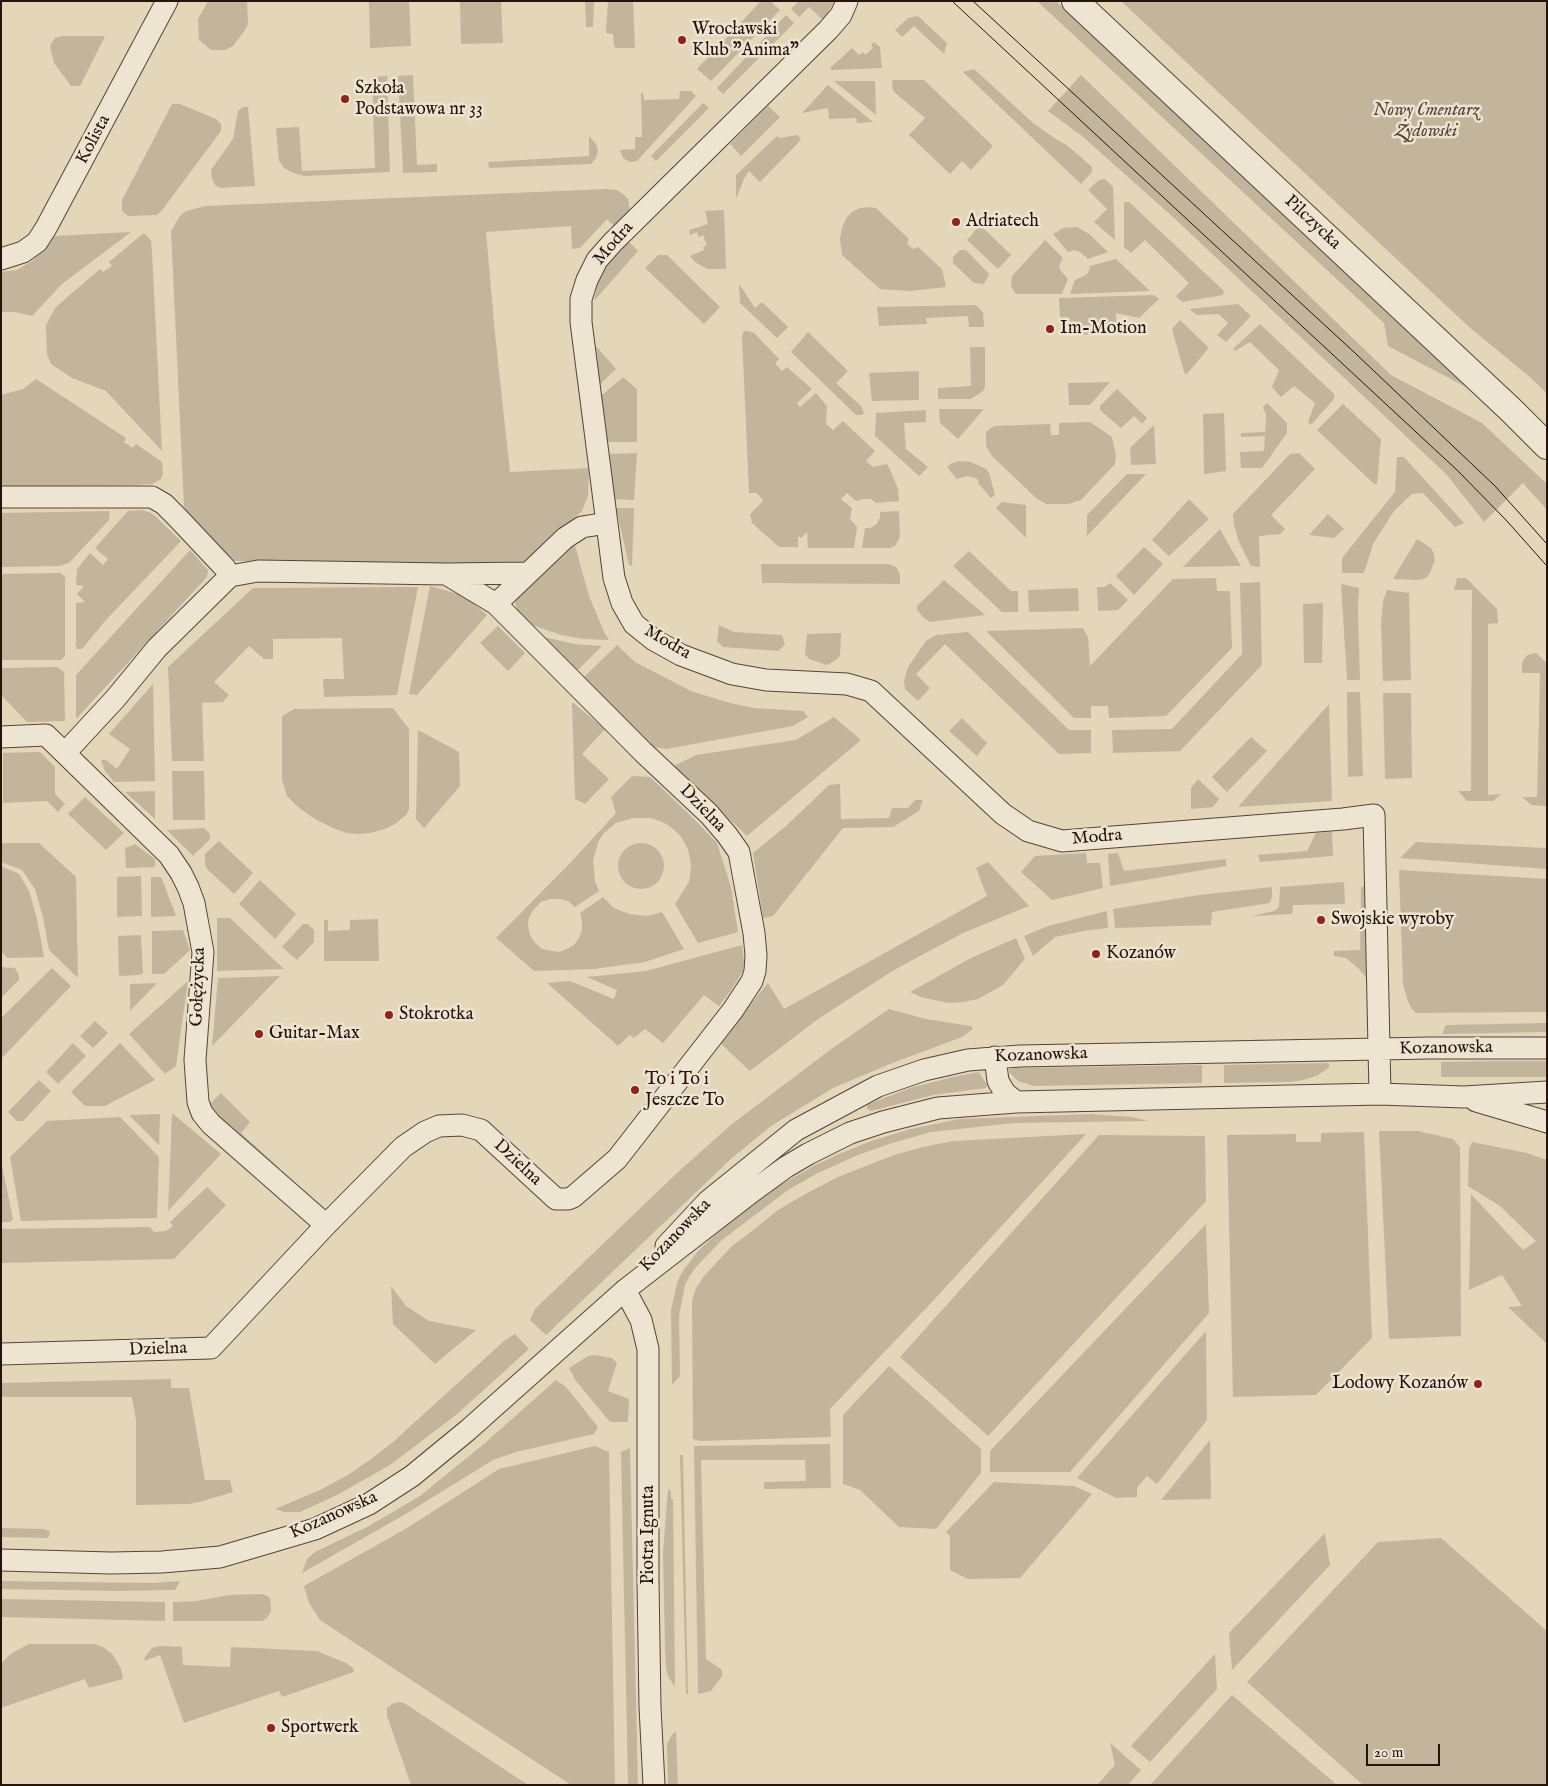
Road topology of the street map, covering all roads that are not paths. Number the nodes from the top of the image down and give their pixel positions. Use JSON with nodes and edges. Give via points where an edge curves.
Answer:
{"nodes":[{"id":1,"x":167,"y":1,"type":"edge"},
{"id":2,"x":847,"y":1,"type":"edge"},
{"id":3,"x":1075,"y":1,"type":"edge"},
{"id":4,"x":1,"y":259,"type":"edge"},
{"id":5,"x":1547,"y":446,"type":"edge"},
{"id":6,"x":1,"y":497,"type":"edge"},
{"id":7,"x":608,"y":523,"type":"junction"},
{"id":8,"x":528,"y":573,"type":"junction"},
{"id":9,"x":446,"y":574,"type":"junction"},
{"id":10,"x":230,"y":576,"type":"junction"},
{"id":11,"x":496,"y":604,"type":"junction"},
{"id":12,"x":1,"y":737,"type":"edge"},
{"id":13,"x":65,"y":753,"type":"junction"},
{"id":14,"x":1543,"y":1047,"type":"edge"},
{"id":15,"x":1380,"y":1050,"type":"junction"},
{"id":16,"x":996,"y":1058,"type":"junction"},
{"id":17,"x":1547,"y":1092,"type":"edge"},
{"id":18,"x":1380,"y":1094,"type":"junction"},
{"id":19,"x":1464,"y":1097,"type":"junction"},
{"id":20,"x":1016,"y":1102,"type":"junction"},
{"id":21,"x":1547,"y":1122,"type":"edge"},
{"id":22,"x":326,"y":1225,"type":"junction"},
{"id":23,"x":625,"y":1290,"type":"junction"},
{"id":24,"x":1,"y":1354,"type":"edge"},
{"id":25,"x":1,"y":1560,"type":"edge"},
{"id":26,"x":654,"y":1785,"type":"edge"}],
"edges":[{"from":1,"to":4,"type":"street","name":"Kolista","via":[[37,242],[23,252]]},
{"from":2,"to":7,"type":"street","name":"Modra","via":[[841,15],[828,30],[613,242],[597,260],[587,280],[581,322]]},
{"from":3,"to":5,"type":"street","name":"Pilczycka"},
{"from":6,"to":10,"type":"street","via":[[152,497],[177,517]]},
{"from":7,"to":8,"type":"street","via":[[582,527],[570,534]]},
{"from":7,"to":15,"type":"street","name":"Modra","via":[[614,578],[622,603],[634,624],[654,640],[681,655],[732,674],[766,680],[847,684],[871,691],[1003,814],[1028,831],[1062,841],[1374,816]]},
{"from":8,"to":9,"type":"street"},
{"from":8,"to":11,"type":"street"},
{"from":9,"to":10,"type":"street","via":[[258,571]]},
{"from":9,"to":11,"type":"street","name":"Dzielna"},
{"from":10,"to":13,"type":"street","via":[[157,648]]},
{"from":11,"to":22,"type":"street","name":"Dzielna","via":[[709,814],[739,852],[754,933],[755,971],[733,1010],[617,1159],[568,1199],[556,1199],[481,1130],[462,1124],[439,1126],[402,1148]]},
{"from":12,"to":13,"type":"street","name":"Gołężycka","via":[[46,736]]},
{"from":13,"to":22,"type":"street","name":"Gołężycka","via":[[168,855],[188,887],[199,923],[203,952],[195,1060],[198,1102],[202,1113]]},
{"from":14,"to":15,"type":"street","name":"Kozanowska"},
{"from":15,"to":16,"type":"street","name":"Kozanowska"},
{"from":15,"to":18,"type":"street"},
{"from":16,"to":20,"type":"street","via":[[998,1080]]},
{"from":16,"to":23,"type":"street","name":"Kozanowska","via":[[968,1060],[924,1070],[878,1086],[796,1130],[708,1201]]},
{"from":17,"to":19,"type":"street","name":"Kozanowska"},
{"from":18,"to":19,"type":"street","name":"Kozanowska"},
{"from":18,"to":20,"type":"street","name":"Kozanowska"},
{"from":19,"to":21,"type":"street","name":"Kozanowska"},
{"from":20,"to":23,"type":"street","name":"Kozanowska","via":[[938,1108],[883,1122],[808,1154],[786,1167]]},
{"from":22,"to":24,"type":"street","name":"Dzielna","via":[[212,1348]]},
{"from":23,"to":25,"type":"street","name":"Kozanowska","via":[[412,1476],[369,1504],[315,1529],[220,1557],[162,1562]]},
{"from":23,"to":26,"type":"street","name":"Piotra Ignuta","via":[[641,1320],[648,1349],[648,1580]]}]}
